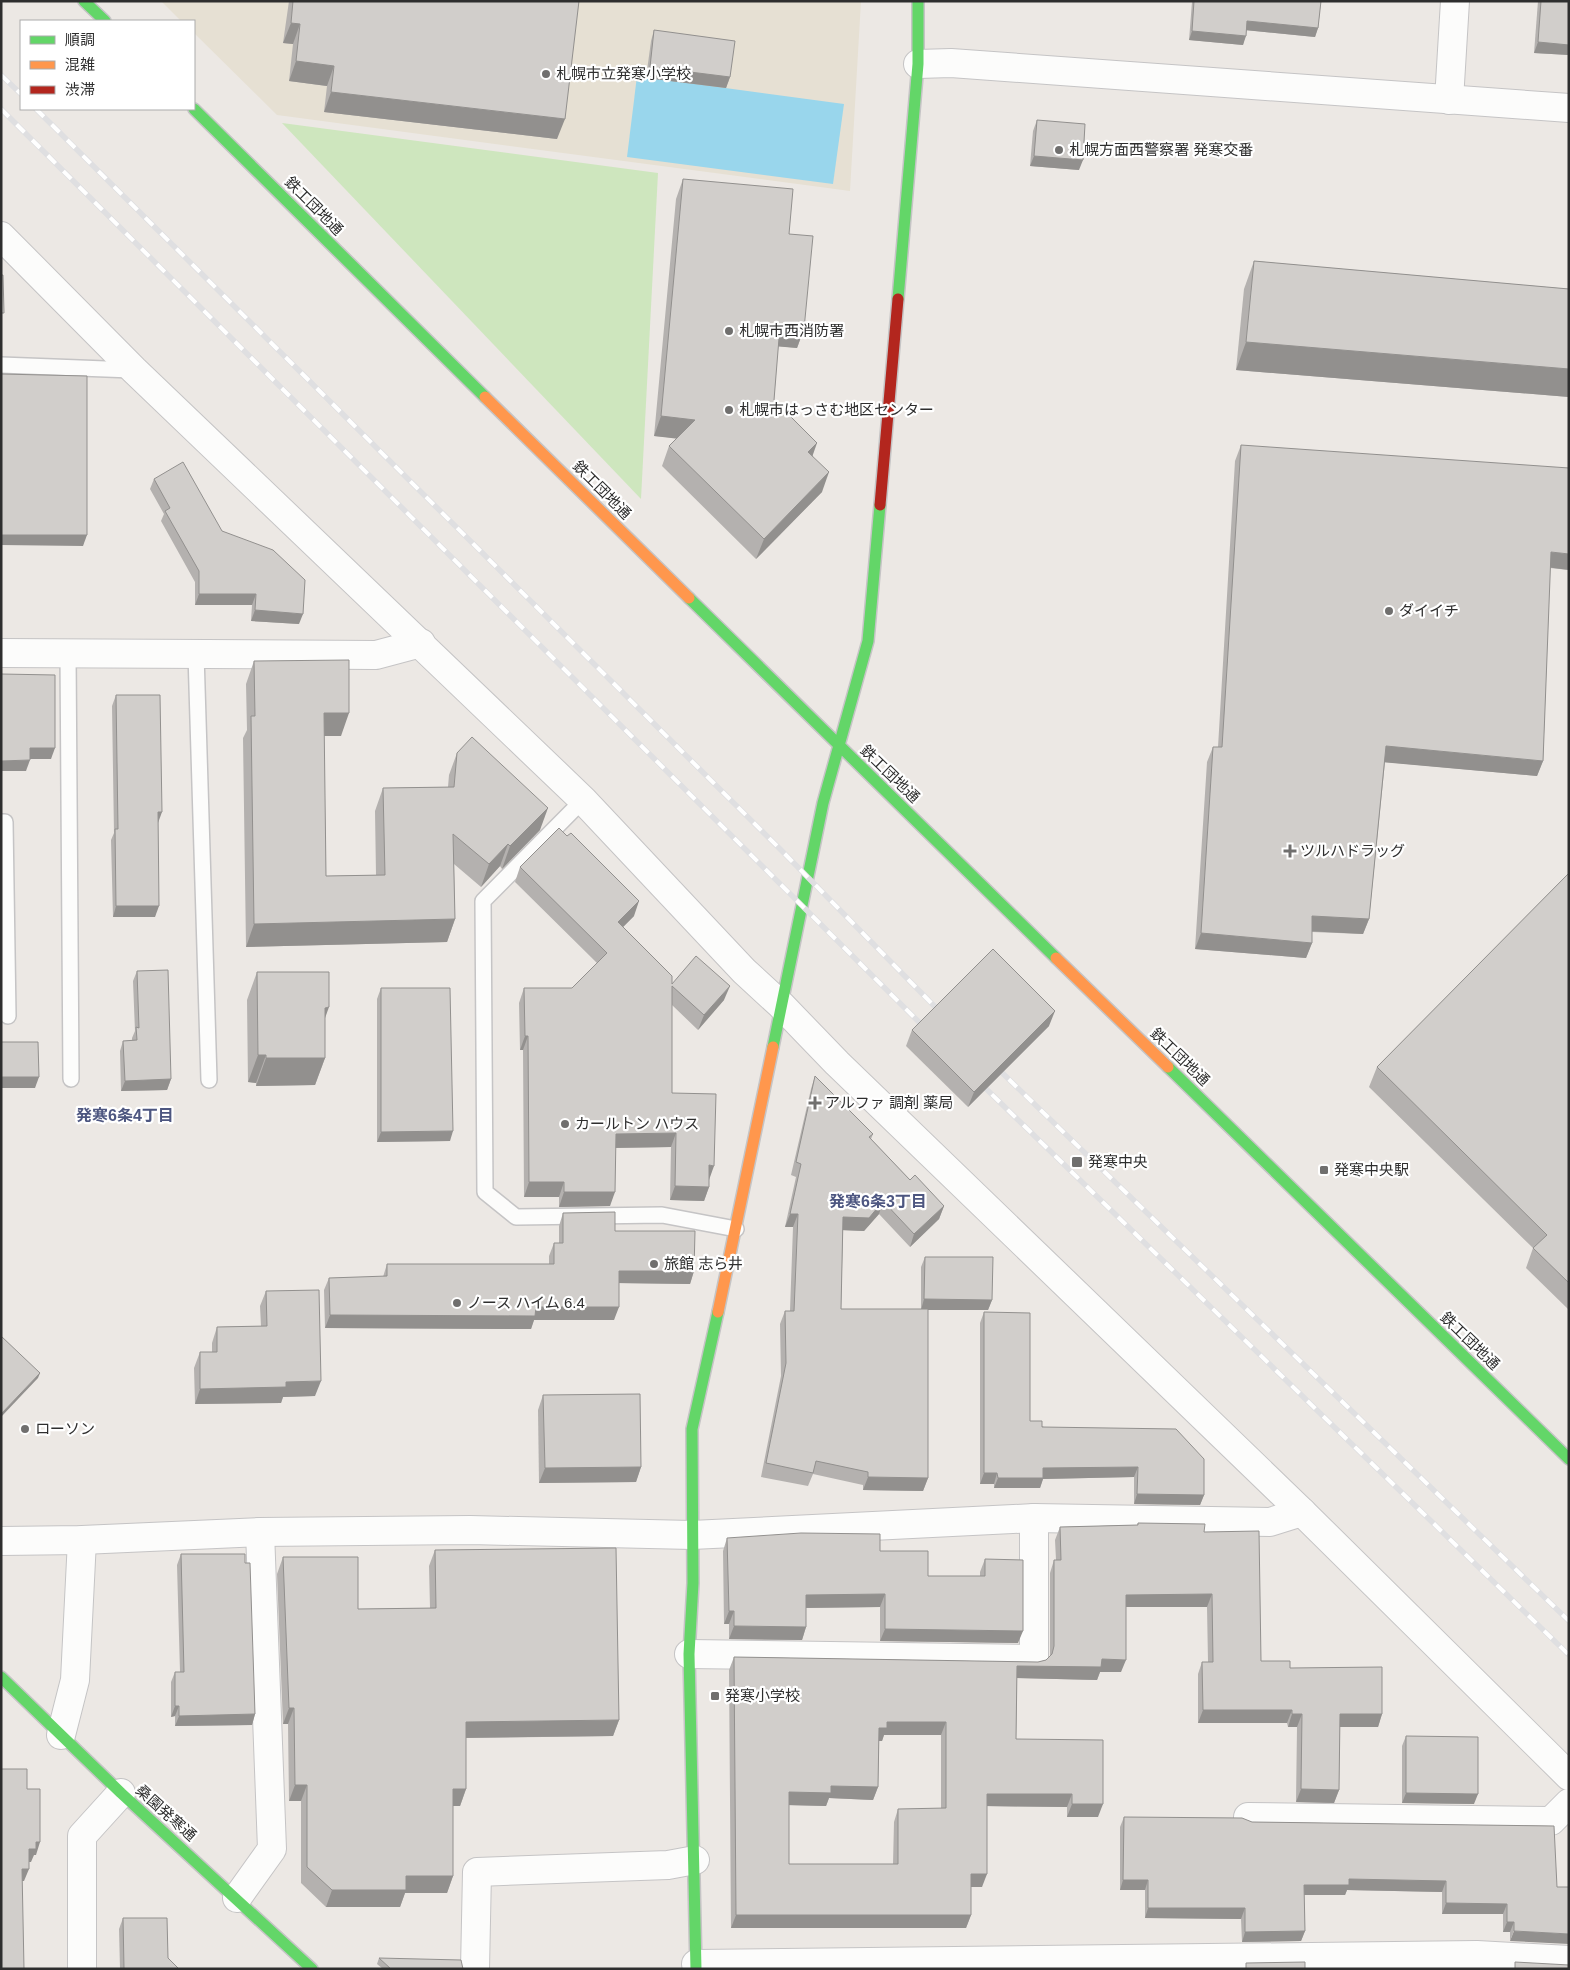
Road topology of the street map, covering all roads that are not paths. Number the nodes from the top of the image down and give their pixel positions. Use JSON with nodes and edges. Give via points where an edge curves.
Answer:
{"nodes":[{"id":1,"x":84,"y":1,"type":"edge"},
{"id":2,"x":918,"y":1,"type":"edge"},
{"id":3,"x":1456,"y":1,"type":"edge"},
{"id":4,"x":104,"y":20,"type":"edge"},
{"id":5,"x":918,"y":64,"type":"junction"},
{"id":6,"x":1449,"y":100,"type":"junction"},
{"id":7,"x":1569,"y":108,"type":"edge"},
{"id":8,"x":195,"y":110,"type":"edge"},
{"id":9,"x":1,"y":236,"type":"edge"},
{"id":10,"x":1,"y":365,"type":"edge"},
{"id":11,"x":134,"y":370,"type":"junction"},
{"id":12,"x":421,"y":642,"type":"junction"},
{"id":13,"x":1,"y":653,"type":"edge"},
{"id":14,"x":68,"y":653,"type":"junction"},
{"id":15,"x":196,"y":654,"type":"junction"},
{"id":16,"x":838,"y":745,"type":"junction"},
{"id":17,"x":583,"y":800,"type":"junction"},
{"id":18,"x":1,"y":822,"type":"edge"},
{"id":19,"x":781,"y":1005,"type":"junction"},
{"id":20,"x":8,"y":1016,"type":"dead end"},
{"id":21,"x":71,"y":1079,"type":"dead end"},
{"id":22,"x":209,"y":1080,"type":"dead end"},
{"id":23,"x":736,"y":1229,"type":"junction"},
{"id":24,"x":1569,"y":1459,"type":"edge"},
{"id":25,"x":1302,"y":1512,"type":"junction"},
{"id":26,"x":1034,"y":1518,"type":"junction"},
{"id":27,"x":260,"y":1532,"type":"junction"},
{"id":28,"x":692,"y":1535,"type":"junction"},
{"id":29,"x":82,"y":1540,"type":"junction"},
{"id":30,"x":1,"y":1541,"type":"edge"},
{"id":31,"x":689,"y":1654,"type":"junction"},
{"id":32,"x":1,"y":1677,"type":"edge"},
{"id":33,"x":61,"y":1735,"type":"junction"},
{"id":34,"x":1569,"y":1776,"type":"edge"},
{"id":35,"x":121,"y":1793,"type":"junction"},
{"id":36,"x":1569,"y":1803,"type":"edge"},
{"id":37,"x":1248,"y":1817,"type":"dead end"},
{"id":38,"x":695,"y":1860,"type":"junction"},
{"id":39,"x":237,"y":1898,"type":"junction"},
{"id":40,"x":1569,"y":1960,"type":"edge"},
{"id":41,"x":1207,"y":1963,"type":"edge"},
{"id":42,"x":976,"y":1964,"type":"edge"},
{"id":43,"x":696,"y":1966,"type":"edge"},
{"id":44,"x":308,"y":1967,"type":"edge"},
{"id":45,"x":82,"y":1969,"type":"edge"},
{"id":46,"x":474,"y":1969,"type":"edge"}],
"edges":[{"from":1,"to":4,"type":"street"},
{"from":2,"to":5,"type":"street"},
{"from":3,"to":6,"type":"street"},
{"from":5,"to":6,"type":"street","via":[[951,63]]},
{"from":5,"to":16,"type":"street","via":[[868,641]]},
{"from":6,"to":7,"type":"street"},
{"from":8,"to":16,"type":"street","name":"鉄工団地通"},
{"from":9,"to":11,"type":"street"},
{"from":10,"to":11,"type":"lane"},
{"from":11,"to":12,"type":"street"},
{"from":12,"to":15,"type":"street","via":[[376,655]]},
{"from":12,"to":17,"type":"street"},
{"from":13,"to":14,"type":"street"},
{"from":14,"to":15,"type":"street"},
{"from":14,"to":21,"type":"lane"},
{"from":15,"to":22,"type":"lane"},
{"from":16,"to":19,"type":"street"},
{"from":16,"to":24,"type":"street","name":"鉄工団地通"},
{"from":17,"to":19,"type":"street","via":[[744,971]]},
{"from":17,"to":23,"type":"lane","via":[[483,901],[485,1192],[516,1217],[662,1215]]},
{"from":18,"to":20,"type":"lane","via":[[5,822]]},
{"from":19,"to":23,"type":"street"},
{"from":19,"to":25,"type":"street","via":[[837,1064]]},
{"from":23,"to":28,"type":"street","via":[[692,1429]]},
{"from":25,"to":26,"type":"street","via":[[1270,1522]]},
{"from":25,"to":34,"type":"street"},
{"from":26,"to":28,"type":"street"},
{"from":26,"to":31,"type":"street","via":[[1034,1659]]},
{"from":27,"to":28,"type":"street","via":[[470,1530]]},
{"from":27,"to":29,"type":"street"},
{"from":27,"to":39,"type":"street","via":[[272,1849]]},
{"from":28,"to":31,"type":"street"},
{"from":29,"to":30,"type":"street"},
{"from":29,"to":33,"type":"street","via":[[76,1680]]},
{"from":31,"to":38,"type":"street"},
{"from":32,"to":33,"type":"street","name":"桑園発寒通"},
{"from":33,"to":35,"type":"street","name":"桑園発寒通"},
{"from":35,"to":39,"type":"street","name":"桑園発寒通"},
{"from":35,"to":45,"type":"street","via":[[82,1836]]},
{"from":36,"to":37,"type":"street","via":[[1551,1821]]},
{"from":38,"to":43,"type":"street"},
{"from":38,"to":46,"type":"street","via":[[668,1865],[477,1872]]},
{"from":39,"to":44,"type":"street","name":"桑園発寒通"},
{"from":40,"to":41,"type":"street","via":[[1477,1955]]},
{"from":41,"to":42,"type":"street"},
{"from":42,"to":43,"type":"street"}]}
